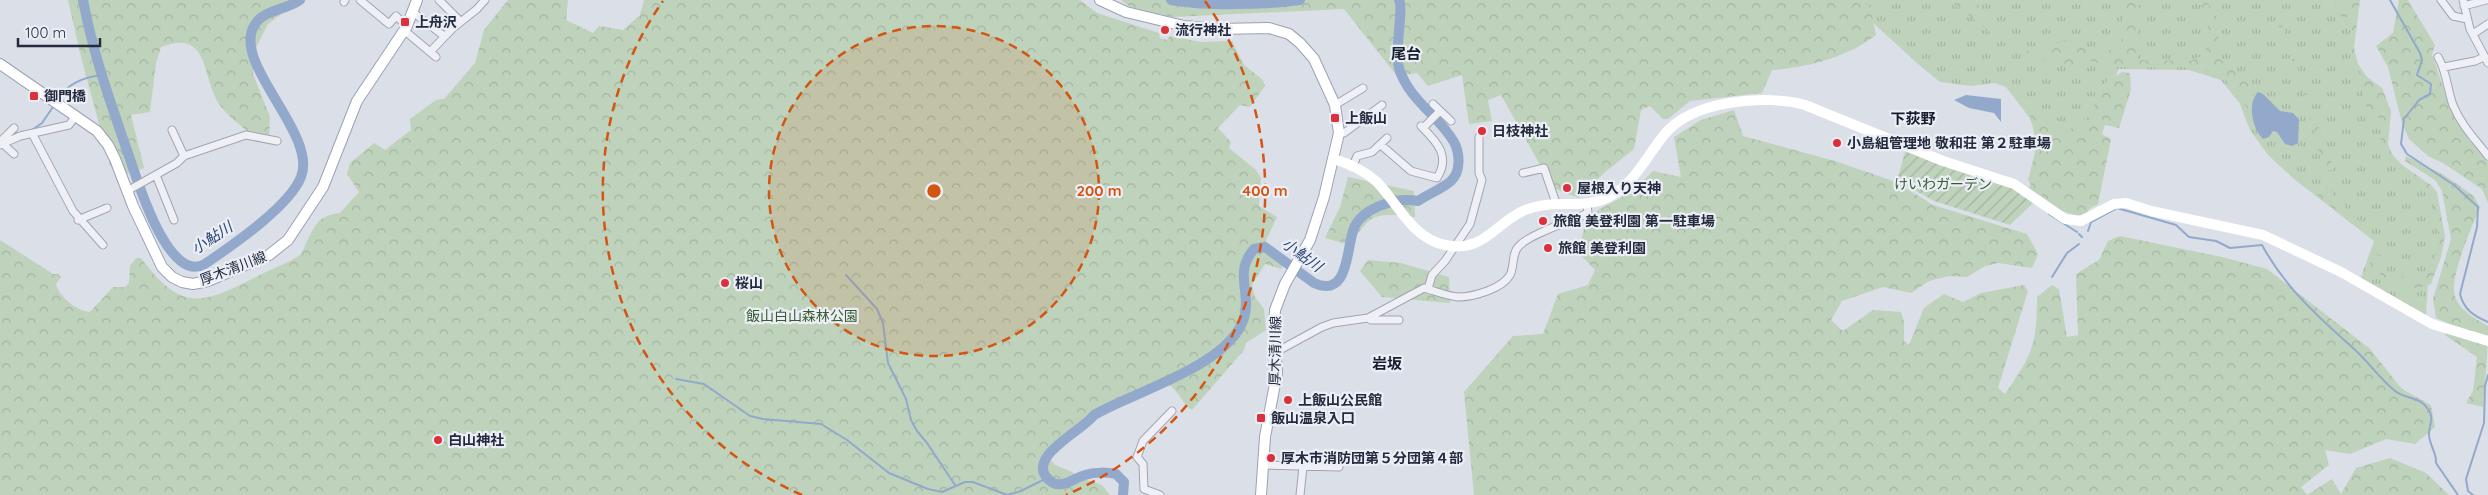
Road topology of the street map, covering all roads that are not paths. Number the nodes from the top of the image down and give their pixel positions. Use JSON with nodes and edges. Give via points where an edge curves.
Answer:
{"nodes":[{"id":1,"x":360,"y":0,"type":"edge"},
{"id":2,"x":417,"y":0,"type":"edge"},
{"id":3,"x":440,"y":0,"type":"edge"},
{"id":4,"x":1100,"y":0,"type":"edge"},
{"id":5,"x":2441,"y":0,"type":"edge"},
{"id":6,"x":2486,"y":0,"type":"edge"},
{"id":7,"x":482,"y":2,"type":"edge"},
{"id":8,"x":2463,"y":3,"type":"edge"},
{"id":9,"x":414,"y":13,"type":"junction"},
{"id":10,"x":2467,"y":19,"type":"junction"},
{"id":11,"x":460,"y":21,"type":"junction"},
{"id":12,"x":2488,"y":24,"type":"edge"},
{"id":13,"x":406,"y":28,"type":"junction"},
{"id":14,"x":2473,"y":34,"type":"junction"},
{"id":15,"x":444,"y":36,"type":"junction"},
{"id":16,"x":2438,"y":57,"type":"dead end"},
{"id":17,"x":2486,"y":60,"type":"edge"},
{"id":18,"x":0,"y":64,"type":"edge"},
{"id":19,"x":2444,"y":67,"type":"junction"},
{"id":20,"x":1363,"y":88,"type":"dead end"},
{"id":21,"x":1433,"y":104,"type":"dead end"},
{"id":22,"x":1335,"y":105,"type":"junction"},
{"id":23,"x":1382,"y":105,"type":"dead end"},
{"id":24,"x":1439,"y":111,"type":"junction"},
{"id":25,"x":75,"y":117,"type":"junction"},
{"id":26,"x":1451,"y":121,"type":"dead end"},
{"id":27,"x":14,"y":128,"type":"dead end"},
{"id":28,"x":172,"y":130,"type":"dead end"},
{"id":29,"x":1339,"y":130,"type":"junction"},
{"id":30,"x":33,"y":135,"type":"junction"},
{"id":31,"x":1479,"y":137,"type":"dead end"},
{"id":32,"x":1387,"y":138,"type":"dead end"},
{"id":33,"x":277,"y":141,"type":"dead end"},
{"id":34,"x":1,"y":144,"type":"edge"},
{"id":35,"x":1381,"y":145,"type":"junction"},
{"id":36,"x":14,"y":154,"type":"dead end"},
{"id":37,"x":184,"y":156,"type":"junction"},
{"id":38,"x":2488,"y":156,"type":"edge"},
{"id":39,"x":1334,"y":159,"type":"junction"},
{"id":40,"x":1354,"y":160,"type":"junction"},
{"id":41,"x":1523,"y":173,"type":"dead end"},
{"id":42,"x":155,"y":176,"type":"junction"},
{"id":43,"x":131,"y":189,"type":"junction"},
{"id":44,"x":1556,"y":203,"type":"junction"},
{"id":45,"x":1587,"y":204,"type":"junction"},
{"id":46,"x":107,"y":208,"type":"dead end"},
{"id":47,"x":78,"y":220,"type":"junction"},
{"id":48,"x":174,"y":220,"type":"dead end"},
{"id":49,"x":103,"y":245,"type":"dead end"},
{"id":50,"x":1455,"y":246,"type":"junction"},
{"id":51,"x":1428,"y":289,"type":"junction"},
{"id":52,"x":1368,"y":318,"type":"junction"},
{"id":53,"x":1400,"y":320,"type":"dead end"},
{"id":54,"x":2488,"y":341,"type":"edge"},
{"id":55,"x":1276,"y":352,"type":"junction"},
{"id":56,"x":1172,"y":411,"type":"dead end"},
{"id":57,"x":1263,"y":465,"type":"junction"},
{"id":58,"x":1303,"y":466,"type":"junction"},
{"id":59,"x":1339,"y":467,"type":"dead end"},
{"id":60,"x":1160,"y":495,"type":"edge"},
{"id":61,"x":1261,"y":495,"type":"edge"},
{"id":62,"x":1300,"y":495,"type":"edge"}],
"edges":[{"from":1,"to":13,"type":"street","via":[[389,24],[396,16]]},
{"from":2,"to":9,"type":"main road","name":"厚木清川線"},
{"from":3,"to":11,"type":"street"},
{"from":4,"to":22,"type":"main road","via":[[1126,12],[1184,26],[1269,28],[1288,34],[1314,59]]},
{"from":5,"to":10,"type":"street","via":[[2453,16]]},
{"from":6,"to":8,"type":"street"},
{"from":7,"to":11,"type":"street"},
{"from":8,"to":10,"type":"street"},
{"from":9,"to":13,"type":"main road","name":"厚木清川線"},
{"from":9,"to":15,"type":"street"},
{"from":10,"to":14,"type":"street"},
{"from":11,"to":15,"type":"street"},
{"from":12,"to":14,"type":"street"},
{"from":13,"to":15,"type":"street","via":[[433,54]]},
{"from":13,"to":43,"type":"main road","name":"厚木清川線","via":[[357,101],[323,187],[288,240],[269,255],[208,281],[182,282],[162,267]]},
{"from":14,"to":17,"type":"street"},
{"from":16,"to":19,"type":"street"},
{"from":17,"to":19,"type":"street"},
{"from":18,"to":25,"type":"main road","name":"厚木清川線"},
{"from":19,"to":38,"type":"street","via":[[2454,108],[2468,133]]},
{"from":20,"to":22,"type":"street"},
{"from":21,"to":24,"type":"street"},
{"from":22,"to":29,"type":"main road"},
{"from":23,"to":29,"type":"street","via":[[1344,133]]},
{"from":24,"to":26,"type":"street"},
{"from":24,"to":35,"type":"street","via":[[1423,127],[1442,152],[1444,160],[1437,178],[1411,171]]},
{"from":25,"to":30,"type":"street","via":[[69,125]]},
{"from":25,"to":43,"type":"main road","name":"厚木清川線","via":[[97,131],[108,145]]},
{"from":27,"to":34,"type":"street"},
{"from":28,"to":37,"type":"street"},
{"from":29,"to":39,"type":"main road","name":"厚木清川線"},
{"from":30,"to":34,"type":"street","via":[[20,136]]},
{"from":30,"to":47,"type":"street"},
{"from":31,"to":50,"type":"street","via":[[1479,173],[1482,180],[1470,224]]},
{"from":32,"to":35,"type":"street"},
{"from":33,"to":37,"type":"street","via":[[246,134]]},
{"from":34,"to":36,"type":"street"},
{"from":35,"to":40,"type":"street"},
{"from":37,"to":42,"type":"street"},
{"from":39,"to":40,"type":"main road"},
{"from":39,"to":55,"type":"main road","name":"厚木清川線","via":[[1314,227],[1276,310]]},
{"from":40,"to":50,"type":"main road","via":[[1425,238]]},
{"from":41,"to":44,"type":"street","via":[[1543,168]]},
{"from":42,"to":43,"type":"street"},
{"from":42,"to":48,"type":"street"},
{"from":44,"to":45,"type":"main road"},
{"from":44,"to":50,"type":"main road","via":[[1524,210],[1486,238],[1474,244]]},
{"from":45,"to":51,"type":"street","via":[[1588,213],[1540,233],[1519,246],[1514,255],[1513,270],[1501,284],[1460,297]]},
{"from":45,"to":54,"type":"main road","via":[[1621,190],[1668,130],[1688,116],[1711,107],[1742,101],[1781,100],[1805,105],[1943,161],[2014,184],[2065,220],[2081,221],[2114,204],[2126,203],[2263,235],[2341,272],[2432,324]]},
{"from":46,"to":47,"type":"street"},
{"from":47,"to":49,"type":"street"},
{"from":50,"to":51,"type":"street","via":[[1432,275]]},
{"from":51,"to":52,"type":"street","via":[[1424,288]]},
{"from":52,"to":53,"type":"street"},
{"from":52,"to":55,"type":"street","via":[[1329,324]]},
{"from":55,"to":57,"type":"main road","name":"厚木清川線","via":[[1277,373]]},
{"from":56,"to":60,"type":"street","via":[[1143,440],[1137,457],[1144,464],[1144,489]]},
{"from":57,"to":58,"type":"street"},
{"from":57,"to":61,"type":"main road","name":"厚木清川線"},
{"from":58,"to":59,"type":"street"},
{"from":58,"to":62,"type":"street"}]}
